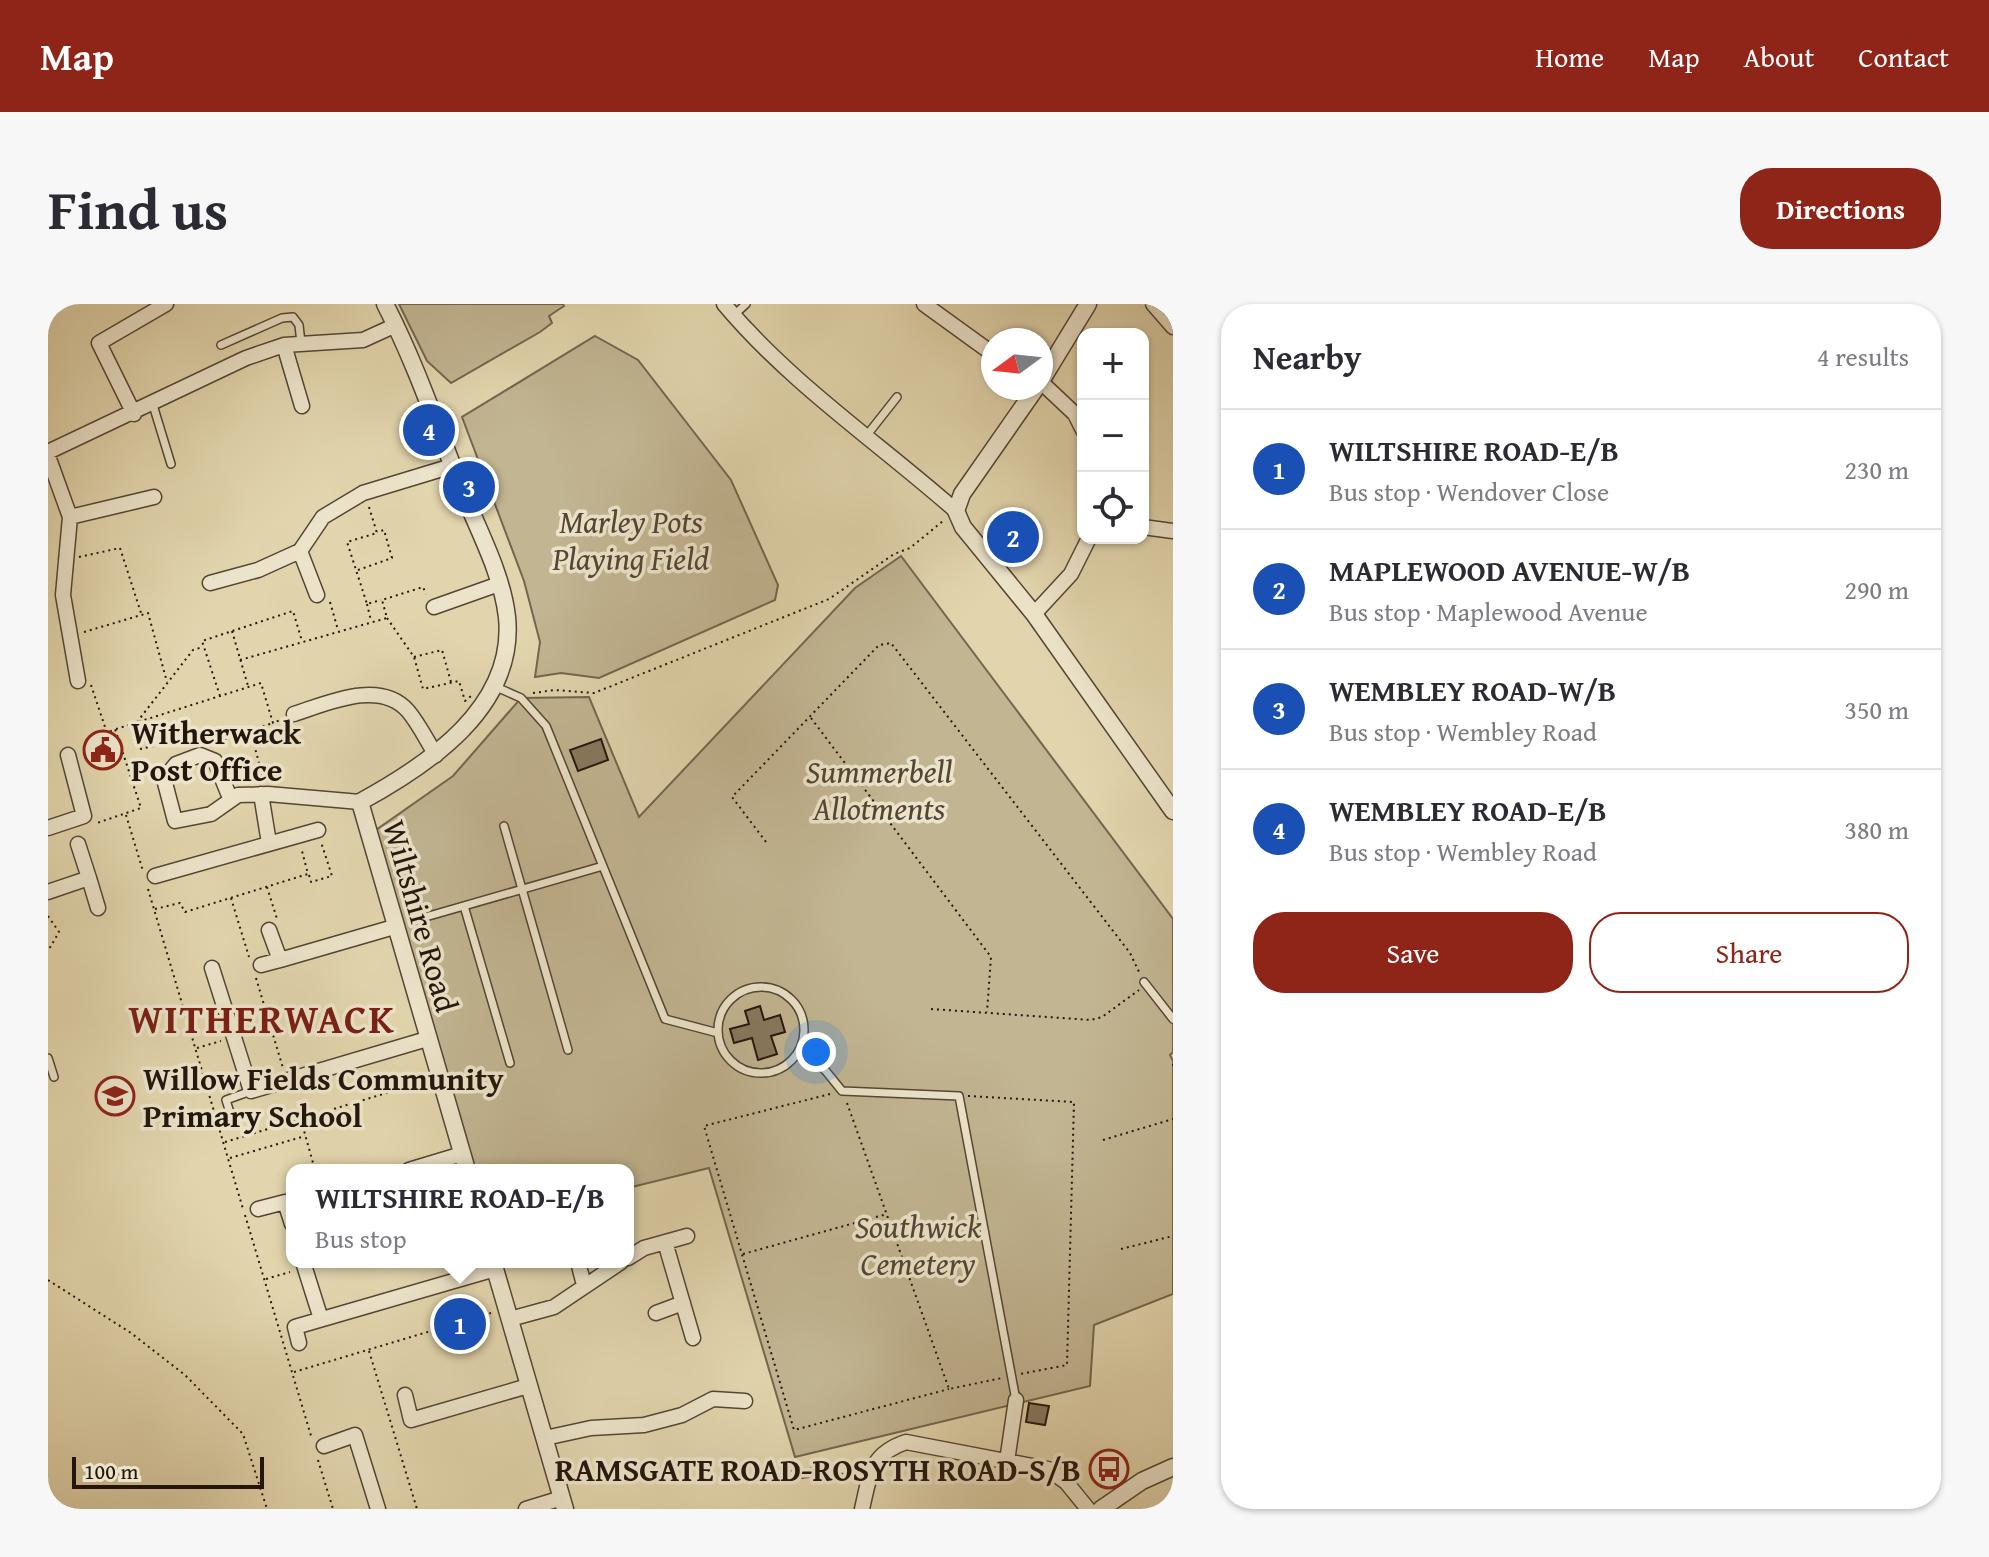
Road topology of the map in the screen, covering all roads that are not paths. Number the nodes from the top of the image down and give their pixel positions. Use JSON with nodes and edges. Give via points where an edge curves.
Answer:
{"nodes":[{"id":1,"x":166,"y":304,"type":"edge"},
{"id":2,"x":385,"y":304,"type":"edge"},
{"id":3,"x":746,"y":304,"type":"edge"},
{"id":4,"x":924,"y":304,"type":"edge"},
{"id":5,"x":1088,"y":304,"type":"edge"},
{"id":6,"x":1153,"y":304,"type":"edge"},
{"id":7,"x":729,"y":309,"type":"edge"},
{"id":8,"x":396,"y":325,"type":"junction"},
{"id":9,"x":1173,"y":327,"type":"edge"},
{"id":10,"x":301,"y":343,"type":"junction"},
{"id":11,"x":221,"y":345,"type":"dead end"},
{"id":12,"x":284,"y":345,"type":"junction"},
{"id":13,"x":981,"y":345,"type":"edge"},
{"id":14,"x":1053,"y":361,"type":"edge"},
{"id":15,"x":1053,"y":393,"type":"edge"},
{"id":16,"x":897,"y":397,"type":"dead end"},
{"id":17,"x":1028,"y":400,"type":"edge"},
{"id":18,"x":153,"y":405,"type":"junction"},
{"id":19,"x":302,"y":406,"type":"dead end"},
{"id":20,"x":134,"y":414,"type":"junction"},
{"id":21,"x":1077,"y":418,"type":"edge"},
{"id":22,"x":867,"y":435,"type":"junction"},
{"id":23,"x":48,"y":454,"type":"edge"},
{"id":24,"x":171,"y":464,"type":"dead end"},
{"id":25,"x":452,"y":466,"type":"junction"},
{"id":26,"x":154,"y":497,"type":"dead end"},
{"id":27,"x":956,"y":511,"type":"junction"},
{"id":28,"x":70,"y":517,"type":"junction"},
{"id":29,"x":1149,"y":528,"type":"edge"},
{"id":30,"x":1173,"y":531,"type":"edge"},
{"id":31,"x":1086,"y":544,"type":"edge"},
{"id":32,"x":300,"y":551,"type":"junction"},
{"id":33,"x":210,"y":583,"type":"dead end"},
{"id":34,"x":499,"y":584,"type":"junction"},
{"id":35,"x":317,"y":595,"type":"road end"},
{"id":36,"x":434,"y":607,"type":"road end"},
{"id":37,"x":1034,"y":614,"type":"junction"},
{"id":38,"x":78,"y":681,"type":"road end"},
{"id":39,"x":492,"y":685,"type":"junction"},
{"id":40,"x":294,"y":714,"type":"road end"},
{"id":41,"x":68,"y":755,"type":"dead end"},
{"id":42,"x":436,"y":755,"type":"junction"},
{"id":43,"x":264,"y":794,"type":"junction"},
{"id":44,"x":230,"y":798,"type":"junction"},
{"id":45,"x":360,"y":802,"type":"junction"},
{"id":46,"x":1172,"y":807,"type":"edge"},
{"id":47,"x":504,"y":826,"type":"dead end"},
{"id":48,"x":48,"y":828,"type":"edge"},
{"id":49,"x":318,"y":830,"type":"road end"},
{"id":50,"x":269,"y":843,"type":"junction"},
{"id":51,"x":78,"y":844,"type":"dead end"},
{"id":52,"x":603,"y":866,"type":"junction"},
{"id":53,"x":155,"y":876,"type":"dead end"},
{"id":54,"x":89,"y":878,"type":"junction"},
{"id":55,"x":523,"y":889,"type":"junction"},
{"id":56,"x":48,"y":892,"type":"edge"},
{"id":57,"x":464,"y":906,"type":"junction"},
{"id":58,"x":98,"y":908,"type":"dead end"},
{"id":59,"x":422,"y":918,"type":"dead end"},
{"id":60,"x":394,"y":927,"type":"junction"},
{"id":61,"x":269,"y":930,"type":"dead end"},
{"id":62,"x":280,"y":960,"type":"junction"},
{"id":63,"x":261,"y":965,"type":"dead end"},
{"id":64,"x":212,"y":968,"type":"dead end"},
{"id":65,"x":1145,"y":984,"type":"road end"},
{"id":66,"x":1173,"y":1019,"type":"edge"},
{"id":67,"x":718,"y":1033,"type":"junction"},
{"id":68,"x":427,"y":1039,"type":"junction"},
{"id":69,"x":568,"y":1050,"type":"dead end"},
{"id":70,"x":799,"y":1052,"type":"junction"},
{"id":71,"x":48,"y":1058,"type":"edge"},
{"id":72,"x":510,"y":1063,"type":"dead end"},
{"id":73,"x":54,"y":1077,"type":"dead end"},
{"id":74,"x":251,"y":1091,"type":"junction"},
{"id":75,"x":233,"y":1122,"type":"dead end"},
{"id":76,"x":465,"y":1162,"type":"edge"},
{"id":77,"x":286,"y":1205,"type":"edge"},
{"id":78,"x":258,"y":1209,"type":"dead end"},
{"id":79,"x":687,"y":1236,"type":"dead end"},
{"id":80,"x":665,"y":1242,"type":"junction"},
{"id":81,"x":634,"y":1255,"type":"edge"},
{"id":82,"x":305,"y":1268,"type":"edge"},
{"id":83,"x":484,"y":1268,"type":"edge"},
{"id":84,"x":495,"y":1268,"type":"edge"},
{"id":85,"x":580,"y":1268,"type":"edge"},
{"id":86,"x":611,"y":1268,"type":"edge"},
{"id":87,"x":584,"y":1285,"type":"junction"},
{"id":88,"x":683,"y":1303,"type":"junction"},
{"id":89,"x":656,"y":1313,"type":"dead end"},
{"id":90,"x":509,"y":1314,"type":"junction"},
{"id":91,"x":321,"y":1319,"type":"junction"},
{"id":92,"x":693,"y":1338,"type":"dead end"},
{"id":93,"x":299,"y":1343,"type":"dead end"},
{"id":94,"x":528,"y":1386,"type":"junction"},
{"id":95,"x":405,"y":1395,"type":"dead end"},
{"id":96,"x":1016,"y":1400,"type":"joint"},
{"id":97,"x":745,"y":1401,"type":"dead end"},
{"id":98,"x":545,"y":1438,"type":"junction"},
{"id":99,"x":324,"y":1446,"type":"dead end"},
{"id":100,"x":1007,"y":1461,"type":"junction"},
{"id":101,"x":1173,"y":1467,"type":"edge"},
{"id":102,"x":792,"y":1475,"type":"dead end"},
{"id":103,"x":870,"y":1475,"type":"junction"},
{"id":104,"x":563,"y":1504,"type":"edge"},
{"id":105,"x":378,"y":1509,"type":"edge"},
{"id":106,"x":526,"y":1509,"type":"edge"},
{"id":107,"x":862,"y":1509,"type":"edge"},
{"id":108,"x":1088,"y":1509,"type":"edge"},
{"id":109,"x":1101,"y":1509,"type":"edge"}],
"edges":[{"from":1,"to":20,"type":"street","via":[[99,343]]},
{"from":2,"to":8,"type":"street"},
{"from":3,"to":7,"type":"lane"},
{"from":4,"to":13,"type":"street"},
{"from":5,"to":14,"type":"street"},
{"from":6,"to":9,"type":"street"},
{"from":7,"to":22,"type":"street","via":[[813,394]]},
{"from":8,"to":10,"type":"street","via":[[363,340]]},
{"from":8,"to":25,"type":"street"},
{"from":10,"to":11,"type":"lane","via":[[293,317]]},
{"from":10,"to":12,"type":"street"},
{"from":12,"to":18,"type":"street","via":[[246,358]]},
{"from":12,"to":19,"type":"street"},
{"from":15,"to":21,"type":"street"},
{"from":16,"to":22,"type":"lane"},
{"from":17,"to":27,"type":"street","via":[[962,494]]},
{"from":18,"to":20,"type":"street"},
{"from":18,"to":24,"type":"lane"},
{"from":20,"to":23,"type":"street"},
{"from":22,"to":27,"type":"street"},
{"from":23,"to":28,"type":"street"},
{"from":25,"to":32,"type":"street","via":[[364,493],[323,517]]},
{"from":25,"to":34,"type":"street"},
{"from":26,"to":28,"type":"street"},
{"from":27,"to":37,"type":"street","via":[[963,527]]},
{"from":28,"to":38,"type":"street","via":[[63,595]]},
{"from":29,"to":30,"type":"street"},
{"from":31,"to":37,"type":"street","via":[[1071,574]]},
{"from":32,"to":33,"type":"street"},
{"from":32,"to":35,"type":"street"},
{"from":34,"to":36,"type":"street"},
{"from":34,"to":39,"type":"street","via":[[507,617],[505,652]]},
{"from":37,"to":46,"type":"street"},
{"from":39,"to":42,"type":"street","via":[[460,733]]},
{"from":39,"to":52,"type":"lane","via":[[521,698],[546,726]]},
{"from":40,"to":42,"type":"street","via":[[347,697],[388,697],[408,710]]},
{"from":41,"to":48,"type":"street","via":[[91,819]]},
{"from":42,"to":45,"type":"street"},
{"from":43,"to":44,"type":"street","name":"Wiltshire Road"},
{"from":43,"to":45,"type":"street","name":"Wiltshire Road"},
{"from":43,"to":50,"type":"street"},
{"from":44,"to":44,"type":"street","name":"Wiltshire Road","via":[[215,761],[200,755],[176,764],[164,779],[175,821],[211,814]]},
{"from":45,"to":60,"type":"street","name":"Wiltshire Road"},
{"from":47,"to":55,"type":"lane"},
{"from":49,"to":50,"type":"street"},
{"from":50,"to":53,"type":"street"},
{"from":51,"to":54,"type":"street"},
{"from":52,"to":55,"type":"lane"},
{"from":52,"to":67,"type":"lane","via":[[665,1019]]},
{"from":54,"to":56,"type":"street"},
{"from":54,"to":58,"type":"street"},
{"from":55,"to":57,"type":"lane"},
{"from":55,"to":69,"type":"lane"},
{"from":57,"to":59,"type":"lane"},
{"from":57,"to":72,"type":"lane"},
{"from":60,"to":62,"type":"street"},
{"from":60,"to":68,"type":"street","name":"Wiltshire Road"},
{"from":61,"to":62,"type":"street"},
{"from":62,"to":63,"type":"street"},
{"from":64,"to":74,"type":"street"},
{"from":65,"to":66,"type":"lane"},
{"from":67,"to":70,"type":"lane","via":[[728,1058],[751,1073],[779,1070]]},
{"from":67,"to":70,"type":"lane","via":[[725,1005],[736,995],[749,988],[778,990],[790,998],[804,1023]]},
{"from":68,"to":74,"type":"street"},
{"from":68,"to":76,"type":"street","name":"Wiltshire Road"},
{"from":70,"to":96,"type":"lane","via":[[825,1070],[842,1091],[959,1096]]},
{"from":71,"to":73,"type":"lane"},
{"from":74,"to":75,"type":"lane","via":[[226,1100]]},
{"from":77,"to":78,"type":"street"},
{"from":79,"to":80,"type":"street"},
{"from":80,"to":81,"type":"street"},
{"from":80,"to":88,"type":"street"},
{"from":82,"to":91,"type":"street"},
{"from":83,"to":91,"type":"street"},
{"from":84,"to":90,"type":"street"},
{"from":85,"to":87,"type":"street"},
{"from":86,"to":87,"type":"street"},
{"from":87,"to":90,"type":"street","via":[[554,1307]]},
{"from":88,"to":89,"type":"street"},
{"from":88,"to":92,"type":"street"},
{"from":90,"to":94,"type":"street"},
{"from":91,"to":93,"type":"street","via":[[295,1327]]},
{"from":94,"to":95,"type":"street","via":[[411,1420]]},
{"from":94,"to":98,"type":"street"},
{"from":96,"to":100,"type":"street"},
{"from":97,"to":98,"type":"street","via":[[713,1399],[682,1415],[644,1425]]},
{"from":98,"to":104,"type":"street"},
{"from":99,"to":105,"type":"street","via":[[355,1435]]},
{"from":100,"to":103,"type":"street","via":[[906,1442],[877,1458]]},
{"from":100,"to":108,"type":"street","via":[[1048,1469]]},
{"from":101,"to":109,"type":"street"},
{"from":102,"to":103,"type":"lane","via":[[842,1469]]},
{"from":103,"to":107,"type":"street"},
{"from":104,"to":106,"type":"street"}]}
